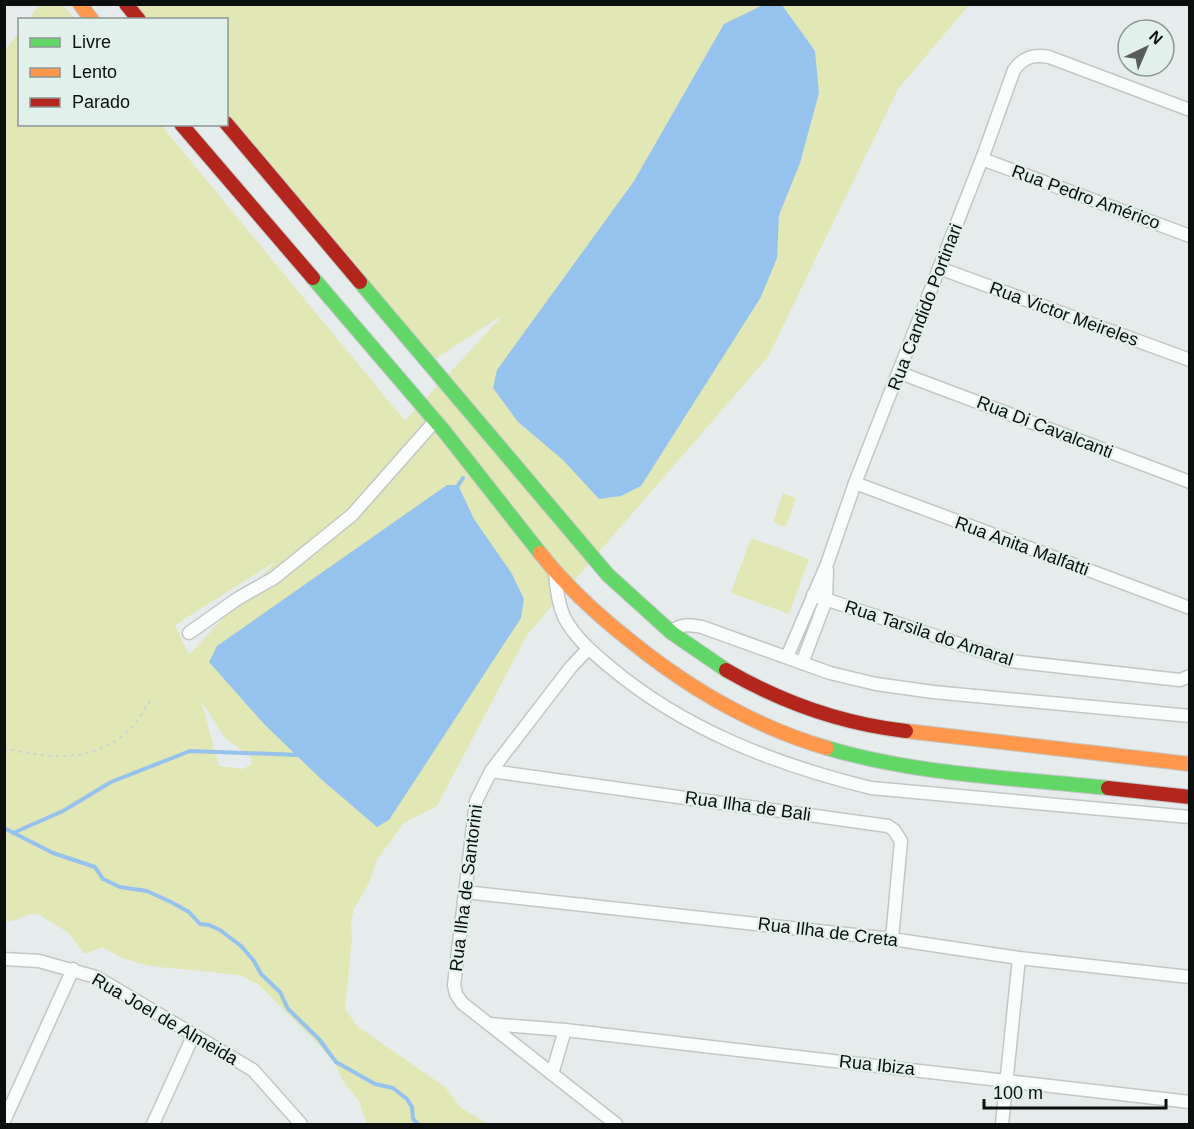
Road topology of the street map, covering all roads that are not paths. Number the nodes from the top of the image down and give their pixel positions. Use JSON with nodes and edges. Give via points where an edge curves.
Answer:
{"nodes":[{"id":1,"x":80,"y":4,"type":"edge"},
{"id":2,"x":126,"y":4,"type":"edge"},
{"id":3,"x":91,"y":18,"type":"edge"},
{"id":4,"x":137,"y":18,"type":"edge"},
{"id":5,"x":1190,"y":110,"type":"edge"},
{"id":6,"x":228,"y":125,"type":"edge"},
{"id":7,"x":182,"y":126,"type":"edge"},
{"id":8,"x":982,"y":159,"type":"junction"},
{"id":9,"x":1190,"y":236,"type":"edge"},
{"id":10,"x":939,"y":268,"type":"junction"},
{"id":11,"x":1190,"y":360,"type":"edge"},
{"id":12,"x":900,"y":373,"type":"junction"},
{"id":13,"x":435,"y":421,"type":"junction"},
{"id":14,"x":1190,"y":482,"type":"edge"},
{"id":15,"x":855,"y":483,"type":"junction"},
{"id":16,"x":827,"y":564,"type":"junction"},
{"id":17,"x":555,"y":572,"type":"junction"},
{"id":18,"x":813,"y":595,"type":"junction"},
{"id":19,"x":826,"y":600,"type":"junction"},
{"id":20,"x":1190,"y":608,"type":"edge"},
{"id":21,"x":670,"y":632,"type":"junction"},
{"id":22,"x":189,"y":633,"type":"dead end"},
{"id":23,"x":588,"y":649,"type":"junction"},
{"id":24,"x":787,"y":657,"type":"junction"},
{"id":25,"x":802,"y":663,"type":"junction"},
{"id":26,"x":1190,"y":676,"type":"edge"},
{"id":27,"x":1190,"y":716,"type":"edge"},
{"id":28,"x":1190,"y":764,"type":"edge"},
{"id":29,"x":1190,"y":770,"type":"edge"},
{"id":30,"x":491,"y":771,"type":"junction"},
{"id":31,"x":1190,"y":787,"type":"edge"},
{"id":32,"x":1190,"y":797,"type":"edge"},
{"id":33,"x":1190,"y":817,"type":"edge"},
{"id":34,"x":465,"y":892,"type":"junction"},
{"id":35,"x":892,"y":939,"type":"junction"},
{"id":36,"x":1019,"y":958,"type":"junction"},
{"id":37,"x":4,"y":959,"type":"edge"},
{"id":38,"x":73,"y":969,"type":"junction"},
{"id":39,"x":1190,"y":977,"type":"edge"},
{"id":40,"x":488,"y":1024,"type":"junction"},
{"id":41,"x":565,"y":1030,"type":"junction"},
{"id":42,"x":194,"y":1034,"type":"junction"},
{"id":43,"x":552,"y":1074,"type":"junction"},
{"id":44,"x":1007,"y":1080,"type":"junction"},
{"id":45,"x":1190,"y":1102,"type":"edge"},
{"id":46,"x":4,"y":1121,"type":"edge"},
{"id":47,"x":300,"y":1124,"type":"edge"},
{"id":48,"x":153,"y":1125,"type":"edge"},
{"id":49,"x":616,"y":1125,"type":"edge"},
{"id":50,"x":1002,"y":1125,"type":"edge"}],
"edges":[{"from":1,"to":3,"type":"main road"},
{"from":2,"to":4,"type":"main road"},
{"from":5,"to":8,"type":"street","name":"Rua Candido Portinari","via":[[1049,57],[1031,56],[1014,70]]},
{"from":6,"to":21,"type":"main road","via":[[566,529],[614,583]]},
{"from":7,"to":13,"type":"main road"},
{"from":8,"to":9,"type":"street","name":"Rua Pedro Américo"},
{"from":8,"to":10,"type":"street","name":"Rua Candido Portinari"},
{"from":10,"to":11,"type":"street","name":"Rua Victor Meireles"},
{"from":10,"to":12,"type":"street","name":"Rua Candido Portinari"},
{"from":12,"to":14,"type":"street","name":"Rua Di Cavalcanti"},
{"from":12,"to":15,"type":"street","name":"Rua Candido Portinari"},
{"from":13,"to":17,"type":"main road"},
{"from":13,"to":22,"type":"street","via":[[352,515],[274,578]]},
{"from":15,"to":16,"type":"street","name":"Rua Candido Portinari"},
{"from":15,"to":20,"type":"street","name":"Rua Anita Malfatti"},
{"from":16,"to":18,"type":"street","name":"Rua Candido Portinari"},
{"from":16,"to":19,"type":"street","name":"Rua Candido Portinari"},
{"from":17,"to":23,"type":"street","via":[[564,616]]},
{"from":17,"to":32,"type":"main road","via":[[588,608],[688,685],[768,728],[813,744],[900,766]]},
{"from":18,"to":19,"type":"street","name":"Rua Tarsila do Amaral"},
{"from":18,"to":24,"type":"street","name":"Rua Candido Portinari"},
{"from":19,"to":25,"type":"street","name":"Rua Candido Portinari"},
{"from":19,"to":26,"type":"street","name":"Rua Tarsila do Amaral","via":[[1010,661],[1180,680]]},
{"from":21,"to":24,"type":"street","via":[[690,624]]},
{"from":21,"to":28,"type":"main road","via":[[735,675],[771,693],[847,720],[924,734]]},
{"from":23,"to":30,"type":"street","name":"Rua Ilha de Santorini"},
{"from":23,"to":33,"type":"street","via":[[658,703],[720,737],[831,778],[872,788]]},
{"from":24,"to":25,"type":"street"},
{"from":25,"to":27,"type":"street","via":[[876,684],[933,692]]},
{"from":29,"to":31,"type":"main road","via":[[1160,766],[1155,776]]},
{"from":30,"to":34,"type":"street","name":"Rua Ilha de Santorini","via":[[476,801]]},
{"from":30,"to":35,"type":"street","name":"Rua Ilha de Bali","via":[[888,826],[901,841]]},
{"from":34,"to":35,"type":"street","name":"Rua Ilha de Creta"},
{"from":34,"to":40,"type":"street","name":"Rua Ilha de Santorini","via":[[454,985],[462,1003]]},
{"from":35,"to":36,"type":"street","name":"Rua Ilha de Creta"},
{"from":36,"to":39,"type":"street","name":"Rua Ilha de Creta"},
{"from":36,"to":44,"type":"street"},
{"from":37,"to":38,"type":"street","name":"Rua Joel de Almeida"},
{"from":38,"to":42,"type":"street","name":"Rua Joel de Almeida","via":[[96,977]]},
{"from":38,"to":46,"type":"street"},
{"from":40,"to":41,"type":"street","name":"Rua Ibiza"},
{"from":40,"to":43,"type":"street","name":"Rua Ilha de Santorini"},
{"from":41,"to":43,"type":"street"},
{"from":41,"to":44,"type":"street","name":"Rua Ibiza"},
{"from":42,"to":47,"type":"street","name":"Rua Joel de Almeida","via":[[253,1070]]},
{"from":42,"to":48,"type":"street"},
{"from":43,"to":49,"type":"street","name":"Rua Ilha de Santorini"},
{"from":44,"to":45,"type":"street","name":"Rua Ibiza"},
{"from":44,"to":50,"type":"street"}]}
